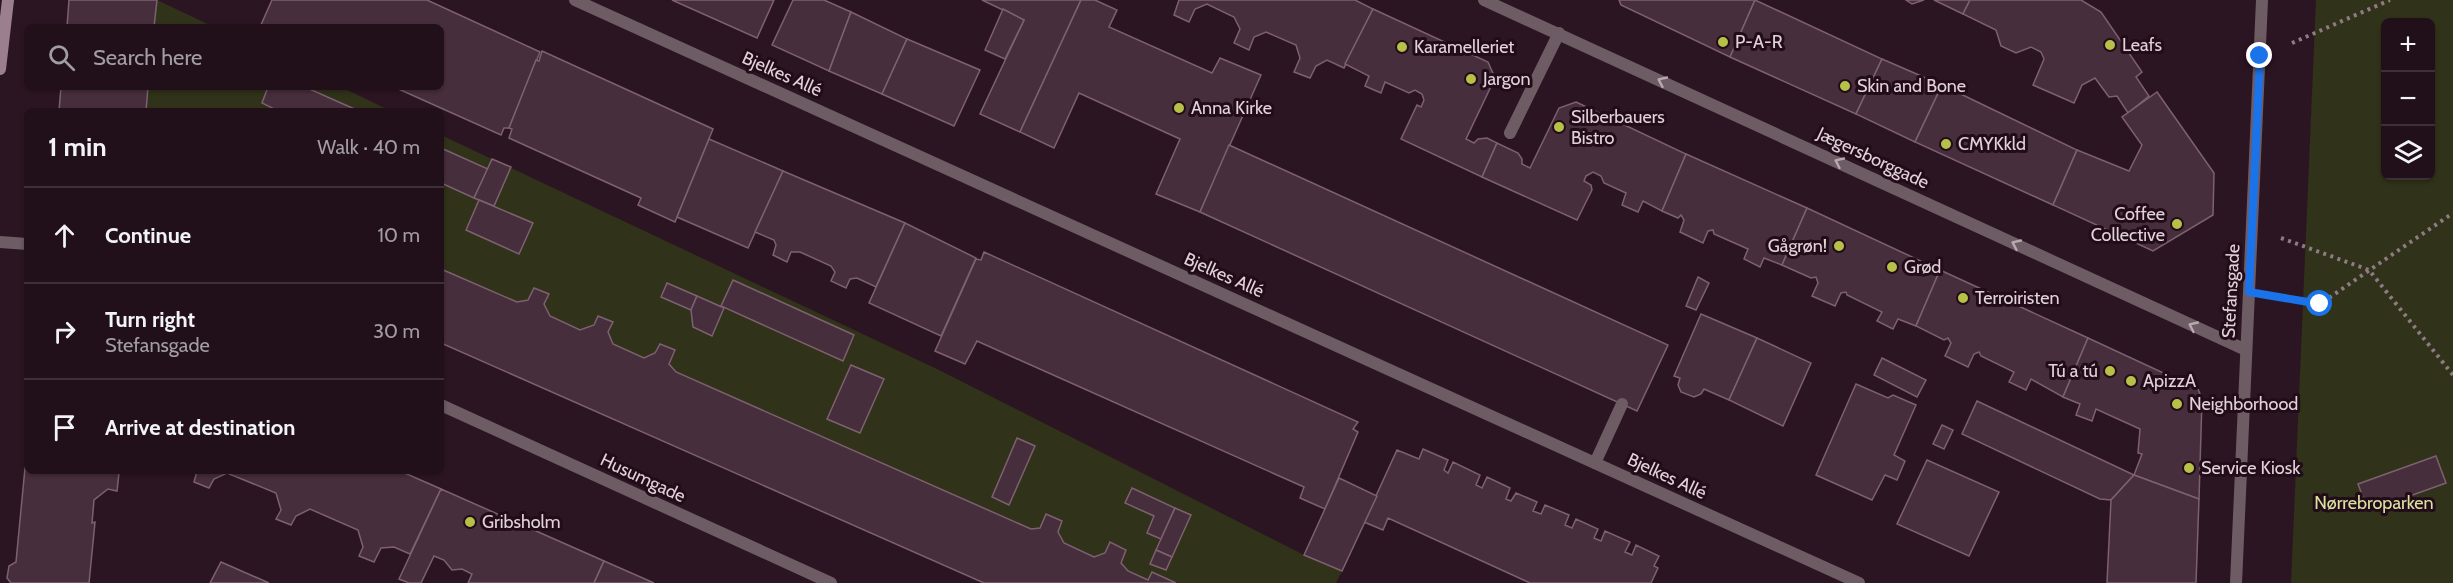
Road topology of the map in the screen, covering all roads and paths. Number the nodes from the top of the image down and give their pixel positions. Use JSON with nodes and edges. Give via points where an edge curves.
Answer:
{"nodes":[{"id":1,"x":8,"y":0,"type":"edge"},
{"id":2,"x":575,"y":0,"type":"edge"},
{"id":3,"x":1484,"y":0,"type":"edge"},
{"id":4,"x":2262,"y":0,"type":"edge"},
{"id":5,"x":2390,"y":0,"type":"edge"},
{"id":6,"x":1559,"y":33,"type":"junction"},
{"id":7,"x":2260,"y":56,"type":"junction"},
{"id":8,"x":0,"y":69,"type":"edge"},
{"id":9,"x":1510,"y":133,"type":"dead end"},
{"id":10,"x":2453,"y":213,"type":"edge"},
{"id":11,"x":2252,"y":228,"type":"junction"},
{"id":12,"x":0,"y":242,"type":"edge"},
{"id":13,"x":24,"y":244,"type":"edge"},
{"id":14,"x":2369,"y":270,"type":"junction"},
{"id":15,"x":2249,"y":292,"type":"junction"},
{"id":16,"x":2246,"y":350,"type":"junction"},
{"id":17,"x":2453,"y":375,"type":"edge"},
{"id":18,"x":1622,"y":404,"type":"dead end"},
{"id":19,"x":444,"y":406,"type":"edge"},
{"id":20,"x":1595,"y":463,"type":"junction"},
{"id":21,"x":831,"y":583,"type":"edge"},
{"id":22,"x":1858,"y":583,"type":"edge"},
{"id":23,"x":2236,"y":583,"type":"edge"}],
"edges":[{"from":1,"to":8,"type":"street"},
{"from":2,"to":20,"type":"street","name":"Bjelkes Allé"},
{"from":3,"to":6,"type":"street","name":"Jægersborggade"},
{"from":4,"to":7,"type":"street","name":"Stefansgade"},
{"from":5,"to":7,"type":"path"},
{"from":6,"to":9,"type":"street"},
{"from":16,"to":6,"type":"street","name":"Jægersborggade","one_way":true},
{"from":7,"to":11,"type":"street","name":"Stefansgade"},
{"from":10,"to":14,"type":"path"},
{"from":11,"to":14,"type":"path"},
{"from":11,"to":15,"type":"street","name":"Stefansgade"},
{"from":12,"to":13,"type":"street"},
{"from":14,"to":15,"type":"path","via":[[2320,304]]},
{"from":14,"to":17,"type":"path"},
{"from":15,"to":16,"type":"street","name":"Stefansgade"},
{"from":16,"to":23,"type":"street","name":"Stefansgade"},
{"from":18,"to":20,"type":"street"},
{"from":19,"to":21,"type":"street","name":"Husumgade"},
{"from":20,"to":22,"type":"street","name":"Bjelkes Allé"}]}
